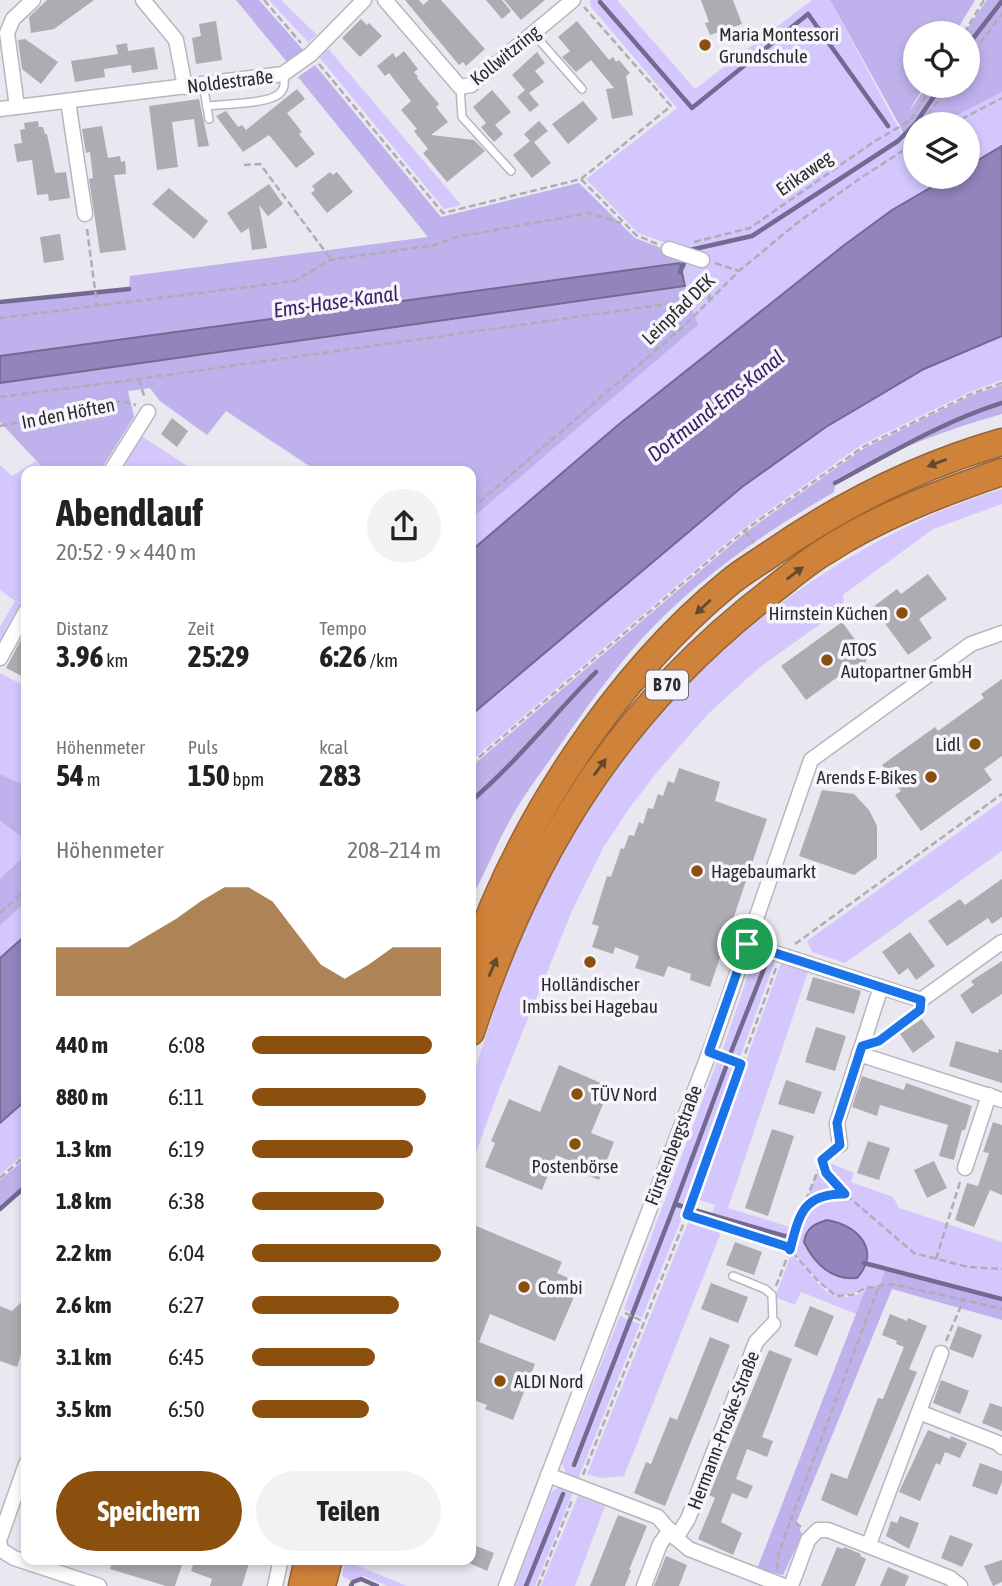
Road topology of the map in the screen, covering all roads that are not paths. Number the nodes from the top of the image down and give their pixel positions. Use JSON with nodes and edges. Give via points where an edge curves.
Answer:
{"nodes":[{"id":1,"x":33,"y":0,"type":"edge"},
{"id":2,"x":143,"y":0,"type":"edge"},
{"id":3,"x":364,"y":0,"type":"edge"},
{"id":4,"x":384,"y":0,"type":"edge"},
{"id":5,"x":577,"y":2,"type":"edge"},
{"id":6,"x":533,"y":32,"type":"junction"},
{"id":7,"x":283,"y":74,"type":"junction"},
{"id":8,"x":203,"y":84,"type":"junction"},
{"id":9,"x":185,"y":87,"type":"junction"},
{"id":10,"x":460,"y":87,"type":"junction"},
{"id":11,"x":582,"y":89,"type":"dead end"},
{"id":12,"x":68,"y":101,"type":"junction"},
{"id":13,"x":207,"y":106,"type":"junction"},
{"id":14,"x":17,"y":107,"type":"junction"},
{"id":15,"x":0,"y":109,"type":"edge"},
{"id":16,"x":209,"y":119,"type":"dead end"},
{"id":17,"x":511,"y":171,"type":"dead end"},
{"id":18,"x":85,"y":214,"type":"road end"},
{"id":19,"x":669,"y":249,"type":"road end"},
{"id":20,"x":702,"y":260,"type":"road end"},
{"id":21,"x":148,"y":412,"type":"road end"},
{"id":22,"x":1002,"y":442,"type":"edge"},
{"id":23,"x":114,"y":466,"type":"edge"},
{"id":24,"x":1002,"y":472,"type":"edge"},
{"id":25,"x":21,"y":620,"type":"edge"},
{"id":26,"x":1002,"y":633,"type":"edge"},
{"id":27,"x":0,"y":658,"type":"edge"},
{"id":28,"x":559,"y":780,"type":"junction"},
{"id":29,"x":476,"y":920,"type":"edge"},
{"id":30,"x":1002,"y":942,"type":"edge"},
{"id":31,"x":747,"y":944,"type":"junction"},
{"id":32,"x":476,"y":953,"type":"edge"},
{"id":33,"x":881,"y":987,"type":"junction"},
{"id":34,"x":476,"y":1017,"type":"edge"},
{"id":35,"x":860,"y":1050,"type":"junction"},
{"id":36,"x":995,"y":1098,"type":"edge"},
{"id":37,"x":840,"y":1145,"type":"road end"},
{"id":38,"x":965,"y":1168,"type":"road end"},
{"id":39,"x":733,"y":1276,"type":"dead end"},
{"id":40,"x":773,"y":1324,"type":"joint"},
{"id":41,"x":941,"y":1353,"type":"road end"},
{"id":42,"x":919,"y":1412,"type":"junction"},
{"id":43,"x":1002,"y":1447,"type":"edge"},
{"id":44,"x":548,"y":1475,"type":"junction"},
{"id":45,"x":21,"y":1478,"type":"edge"},
{"id":46,"x":673,"y":1534,"type":"junction"},
{"id":47,"x":0,"y":1538,"type":"edge"},
{"id":48,"x":869,"y":1544,"type":"junction"},
{"id":49,"x":2,"y":1553,"type":"edge"},
{"id":50,"x":21,"y":1559,"type":"edge"},
{"id":51,"x":37,"y":1565,"type":"edge"},
{"id":52,"x":280,"y":1565,"type":"edge"},
{"id":53,"x":292,"y":1565,"type":"edge"},
{"id":54,"x":307,"y":1565,"type":"edge"},
{"id":55,"x":327,"y":1565,"type":"edge"},
{"id":56,"x":755,"y":1581,"type":"edge"},
{"id":57,"x":779,"y":1584,"type":"edge"},
{"id":58,"x":99,"y":1586,"type":"edge"},
{"id":59,"x":275,"y":1586,"type":"edge"},
{"id":60,"x":287,"y":1586,"type":"edge"},
{"id":61,"x":302,"y":1586,"type":"edge"},
{"id":62,"x":322,"y":1586,"type":"edge"},
{"id":63,"x":506,"y":1586,"type":"edge"},
{"id":64,"x":644,"y":1586,"type":"edge"},
{"id":65,"x":790,"y":1586,"type":"edge"},
{"id":66,"x":960,"y":1586,"type":"edge"}],
"edges":[{"from":1,"to":14,"type":"street","via":[[13,19],[7,33]]},
{"from":2,"to":9,"type":"street","via":[[176,40]]},
{"from":3,"to":7,"type":"street","name":"Noldestraße","via":[[311,54]]},
{"from":4,"to":10,"type":"street","name":"Kollwitzring"},
{"from":5,"to":6,"type":"street","name":"Kollwitzring"},
{"from":6,"to":10,"type":"street","name":"Kollwitzring","via":[[471,85]]},
{"from":6,"to":11,"type":"lane"},
{"from":7,"to":8,"type":"street","name":"Noldestraße"},
{"from":7,"to":13,"type":"lane","via":[[284,86],[270,99]]},
{"from":8,"to":9,"type":"street","name":"Noldestraße"},
{"from":8,"to":13,"type":"lane"},
{"from":9,"to":12,"type":"street","name":"Noldestraße"},
{"from":10,"to":17,"type":"lane","via":[[462,117]]},
{"from":12,"to":14,"type":"street","name":"Noldestraße"},
{"from":12,"to":18,"type":"street"},
{"from":13,"to":16,"type":"lane"},
{"from":14,"to":15,"type":"street","name":"Noldestraße"},
{"from":19,"to":20,"type":"street"},
{"from":21,"to":23,"type":"street","name":"In den Höften"},
{"from":22,"to":28,"type":"highway","number":"B 70","one_way":true,"via":[[935,463],[877,490],[808,528],[730,582],[668,639],[612,705]]},
{"from":34,"to":24,"type":"highway","number":"B 70","one_way":true,"via":[[523,897],[564,823],[632,724],[683,668],[748,609],[824,552],[883,519]]},
{"from":25,"to":27,"type":"street"},
{"from":26,"to":31,"type":"street","name":"Fürstenbergstraße","via":[[971,644],[811,760]]},
{"from":28,"to":29,"type":"highway","via":[[527,818]]},
{"from":28,"to":32,"type":"highway","number":"B 70","via":[[524,842]]},
{"from":30,"to":33,"type":"street","via":[[921,1000]]},
{"from":31,"to":33,"type":"street"},
{"from":31,"to":44,"type":"street","name":"Fürstenbergstraße"},
{"from":33,"to":35,"type":"street"},
{"from":35,"to":36,"type":"street"},
{"from":35,"to":37,"type":"street","via":[[837,1123]]},
{"from":36,"to":38,"type":"street"},
{"from":39,"to":40,"type":"lane","via":[[772,1295]]},
{"from":40,"to":46,"type":"street","name":"Hermann-Proske-Straße","via":[[757,1342],[688,1519]]},
{"from":41,"to":42,"type":"street"},
{"from":42,"to":43,"type":"street"},
{"from":42,"to":48,"type":"street"},
{"from":44,"to":46,"type":"street","name":"Hermann-Proske-Straße","via":[[659,1517]]},
{"from":44,"to":63,"type":"street","name":"Fürstenbergstraße"},
{"from":45,"to":47,"type":"street"},
{"from":46,"to":56,"type":"street","name":"Hermann-Proske-Straße","via":[[689,1549]]},
{"from":46,"to":64,"type":"street","name":"Hermann-Proske-Straße","via":[[660,1544]]},
{"from":48,"to":65,"type":"street","via":[[818,1530],[808,1540]]},
{"from":48,"to":66,"type":"street"},
{"from":49,"to":50,"type":"street"},
{"from":51,"to":58,"type":"street"},
{"from":52,"to":59,"type":"street"},
{"from":53,"to":60,"type":"highway"},
{"from":54,"to":61,"type":"highway"},
{"from":55,"to":62,"type":"highway"},
{"from":56,"to":57,"type":"street","name":"Hermann-Proske-Straße"}]}
